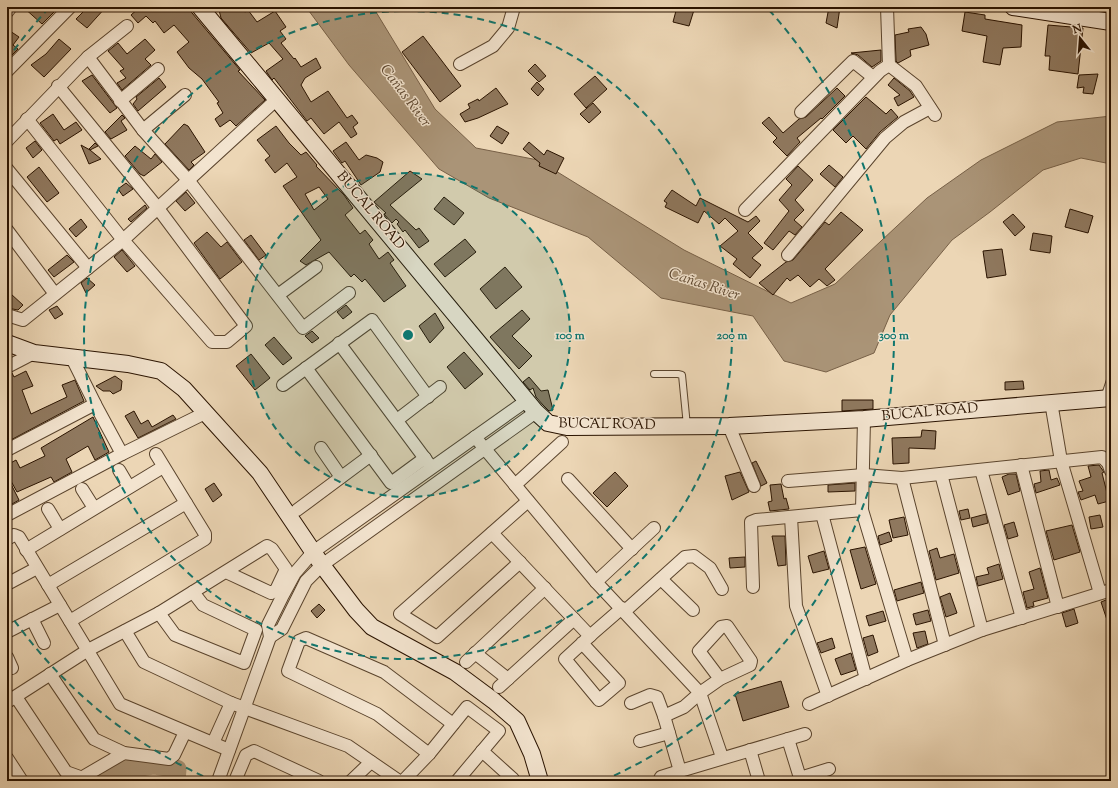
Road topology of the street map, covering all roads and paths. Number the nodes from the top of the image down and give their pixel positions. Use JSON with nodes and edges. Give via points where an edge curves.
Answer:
{"nodes":[{"id":1,"x":12,"y":7,"type":"edge"},
{"id":2,"x":70,"y":7,"type":"edge"},
{"id":3,"x":200,"y":7,"type":"edge"},
{"id":4,"x":514,"y":7,"type":"edge"},
{"id":5,"x":887,"y":7,"type":"edge"},
{"id":6,"x":1013,"y":7,"type":"edge"},
{"id":7,"x":7,"y":12,"type":"edge"},
{"id":8,"x":1111,"y":22,"type":"edge"},
{"id":9,"x":127,"y":26,"type":"dead end"},
{"id":10,"x":88,"y":57,"type":"junction"},
{"id":11,"x":460,"y":64,"type":"dead end"},
{"id":12,"x":889,"y":65,"type":"junction"},
{"id":13,"x":158,"y":69,"type":"dead end"},
{"id":14,"x":7,"y":71,"type":"edge"},
{"id":15,"x":873,"y":78,"type":"junction"},
{"id":16,"x":58,"y":86,"type":"junction"},
{"id":17,"x":185,"y":95,"type":"dead end"},
{"id":18,"x":277,"y":99,"type":"junction"},
{"id":19,"x":120,"y":101,"type":"junction"},
{"id":20,"x":801,"y":112,"type":"dead end"},
{"id":21,"x":27,"y":119,"type":"junction"},
{"id":22,"x":143,"y":130,"type":"junction"},
{"id":23,"x":7,"y":141,"type":"edge"},
{"id":24,"x":7,"y":168,"type":"edge"},
{"id":25,"x":188,"y":180,"type":"junction"},
{"id":26,"x":157,"y":207,"type":"junction"},
{"id":27,"x":745,"y":210,"type":"dead end"},
{"id":28,"x":7,"y":230,"type":"edge"},
{"id":29,"x":123,"y":240,"type":"junction"},
{"id":30,"x":788,"y":255,"type":"dead end"},
{"id":31,"x":316,"y":267,"type":"dead end"},
{"id":32,"x":88,"y":268,"type":"junction"},
{"id":33,"x":349,"y":293,"type":"dead end"},
{"id":34,"x":55,"y":294,"type":"junction"},
{"id":35,"x":278,"y":295,"type":"junction"},
{"id":36,"x":7,"y":315,"type":"edge"},
{"id":37,"x":339,"y":343,"type":"junction"},
{"id":38,"x":7,"y":344,"type":"edge"},
{"id":39,"x":34,"y":353,"type":"junction"},
{"id":40,"x":72,"y":358,"type":"junction"},
{"id":41,"x":7,"y":367,"type":"edge"},
{"id":42,"x":306,"y":368,"type":"junction"},
{"id":43,"x":654,"y":374,"type":"dead end"},
{"id":44,"x":1111,"y":377,"type":"edge"},
{"id":45,"x":283,"y":385,"type":"dead end"},
{"id":46,"x":440,"y":387,"type":"dead end"},
{"id":47,"x":428,"y":397,"type":"junction"},
{"id":48,"x":1108,"y":398,"type":"edge"},
{"id":49,"x":1051,"y":402,"type":"junction"},
{"id":50,"x":95,"y":404,"type":"junction"},
{"id":51,"x":531,"y":407,"type":"junction"},
{"id":52,"x":205,"y":413,"type":"junction"},
{"id":53,"x":864,"y":419,"type":"junction"},
{"id":54,"x":396,"y":420,"type":"junction"},
{"id":55,"x":687,"y":426,"type":"junction"},
{"id":56,"x":729,"y":426,"type":"junction"},
{"id":57,"x":474,"y":437,"type":"junction"},
{"id":58,"x":562,"y":442,"type":"dead end"},
{"id":59,"x":322,"y":448,"type":"dead end"},
{"id":60,"x":484,"y":449,"type":"junction"},
{"id":61,"x":7,"y":450,"type":"edge"},
{"id":62,"x":122,"y":454,"type":"junction"},
{"id":63,"x":156,"y":454,"type":"dead end"},
{"id":64,"x":371,"y":455,"type":"junction"},
{"id":65,"x":1061,"y":461,"type":"junction"},
{"id":66,"x":429,"y":463,"type":"junction"},
{"id":67,"x":1021,"y":465,"type":"junction"},
{"id":68,"x":163,"y":467,"type":"junction"},
{"id":69,"x":119,"y":470,"type":"dead end"},
{"id":70,"x":981,"y":470,"type":"junction"},
{"id":71,"x":1111,"y":471,"type":"edge"},
{"id":72,"x":941,"y":474,"type":"junction"},
{"id":73,"x":864,"y":475,"type":"junction"},
{"id":74,"x":342,"y":477,"type":"junction"},
{"id":75,"x":902,"y":478,"type":"junction"},
{"id":76,"x":568,"y":479,"type":"dead end"},
{"id":77,"x":441,"y":480,"type":"junction"},
{"id":78,"x":788,"y":481,"type":"dead end"},
{"id":79,"x":515,"y":485,"type":"junction"},
{"id":80,"x":754,"y":486,"type":"dead end"},
{"id":81,"x":129,"y":487,"type":"junction"},
{"id":82,"x":82,"y":489,"type":"dead end"},
{"id":83,"x":528,"y":501,"type":"junction"},
{"id":84,"x":186,"y":503,"type":"junction"},
{"id":85,"x":94,"y":508,"type":"junction"},
{"id":86,"x":48,"y":509,"type":"dead end"},
{"id":87,"x":297,"y":510,"type":"dead end"},
{"id":88,"x":862,"y":510,"type":"junction"},
{"id":89,"x":822,"y":514,"type":"junction"},
{"id":90,"x":7,"y":515,"type":"edge"},
{"id":91,"x":791,"y":517,"type":"junction"},
{"id":92,"x":654,"y":528,"type":"dead end"},
{"id":93,"x":60,"y":529,"type":"junction"},
{"id":94,"x":492,"y":533,"type":"junction"},
{"id":95,"x":7,"y":539,"type":"edge"},
{"id":96,"x":26,"y":550,"type":"junction"},
{"id":97,"x":632,"y":550,"type":"junction"},
{"id":98,"x":313,"y":552,"type":"junction"},
{"id":99,"x":520,"y":562,"type":"junction"},
{"id":100,"x":322,"y":565,"type":"junction"},
{"id":101,"x":36,"y":568,"type":"junction"},
{"id":102,"x":226,"y":572,"type":"junction"},
{"id":103,"x":661,"y":579,"type":"junction"},
{"id":104,"x":596,"y":582,"type":"junction"},
{"id":105,"x":7,"y":584,"type":"edge"},
{"id":106,"x":48,"y":585,"type":"junction"},
{"id":107,"x":753,"y":587,"type":"dead end"},
{"id":108,"x":545,"y":588,"type":"junction"},
{"id":109,"x":722,"y":589,"type":"dead end"},
{"id":110,"x":193,"y":592,"type":"junction"},
{"id":111,"x":1106,"y":592,"type":"edge"},
{"id":112,"x":60,"y":605,"type":"junction"},
{"id":113,"x":1058,"y":606,"type":"junction"},
{"id":114,"x":624,"y":609,"type":"junction"},
{"id":115,"x":693,"y":610,"type":"dead end"},
{"id":116,"x":159,"y":613,"type":"junction"},
{"id":117,"x":1022,"y":618,"type":"junction"},
{"id":118,"x":32,"y":619,"type":"junction"},
{"id":119,"x":574,"y":619,"type":"junction"},
{"id":120,"x":70,"y":622,"type":"junction"},
{"id":121,"x":982,"y":630,"type":"junction"},
{"id":122,"x":125,"y":631,"type":"junction"},
{"id":123,"x":7,"y":632,"type":"edge"},
{"id":124,"x":270,"y":637,"type":"junction"},
{"id":125,"x":586,"y":640,"type":"junction"},
{"id":126,"x":44,"y":643,"type":"dead end"},
{"id":127,"x":945,"y":645,"type":"junction"},
{"id":128,"x":88,"y":650,"type":"junction"},
{"id":129,"x":475,"y":653,"type":"junction"},
{"id":130,"x":907,"y":660,"type":"junction"},
{"id":131,"x":466,"y":662,"type":"dead end"},
{"id":132,"x":244,"y":663,"type":"junction"},
{"id":133,"x":258,"y":673,"type":"junction"},
{"id":134,"x":50,"y":674,"type":"junction"},
{"id":135,"x":508,"y":679,"type":"junction"},
{"id":136,"x":720,"y":679,"type":"junction"},
{"id":137,"x":866,"y":679,"type":"junction"},
{"id":138,"x":499,"y":687,"type":"dead end"},
{"id":139,"x":700,"y":693,"type":"junction"},
{"id":140,"x":828,"y":696,"type":"junction"},
{"id":141,"x":11,"y":699,"type":"edge"},
{"id":142,"x":231,"y":703,"type":"junction"},
{"id":143,"x":631,"y":703,"type":"dead end"},
{"id":144,"x":809,"y":704,"type":"dead end"},
{"id":145,"x":244,"y":707,"type":"junction"},
{"id":146,"x":664,"y":716,"type":"junction"},
{"id":147,"x":452,"y":724,"type":"junction"},
{"id":148,"x":185,"y":732,"type":"junction"},
{"id":149,"x":669,"y":733,"type":"junction"},
{"id":150,"x":805,"y":734,"type":"dead end"},
{"id":151,"x":788,"y":739,"type":"junction"},
{"id":152,"x":640,"y":741,"type":"dead end"},
{"id":153,"x":212,"y":743,"type":"junction"},
{"id":154,"x":229,"y":750,"type":"junction"},
{"id":155,"x":750,"y":750,"type":"junction"},
{"id":156,"x":482,"y":751,"type":"junction"},
{"id":157,"x":124,"y":753,"type":"junction"},
{"id":158,"x":429,"y":754,"type":"junction"},
{"id":159,"x":7,"y":758,"type":"edge"},
{"id":160,"x":722,"y":758,"type":"junction"},
{"id":161,"x":371,"y":762,"type":"junction"},
{"id":162,"x":829,"y":769,"type":"dead end"},
{"id":163,"x":680,"y":771,"type":"junction"},
{"id":164,"x":78,"y":779,"type":"edge"},
{"id":165,"x":513,"y":779,"type":"dead end"},
{"id":166,"x":800,"y":779,"type":"edge"},
{"id":167,"x":22,"y":781,"type":"edge"},
{"id":168,"x":218,"y":781,"type":"edge"},
{"id":169,"x":235,"y":781,"type":"edge"},
{"id":170,"x":319,"y":781,"type":"edge"},
{"id":171,"x":350,"y":781,"type":"edge"},
{"id":172,"x":399,"y":781,"type":"edge"},
{"id":173,"x":403,"y":781,"type":"edge"},
{"id":174,"x":457,"y":781,"type":"edge"},
{"id":175,"x":540,"y":781,"type":"edge"},
{"id":176,"x":659,"y":781,"type":"edge"},
{"id":177,"x":759,"y":781,"type":"edge"}],
"edges":[{"from":1,"to":7,"type":"street"},
{"from":2,"to":14,"type":"street"},
{"from":3,"to":18,"type":"street","name":"BUCAL ROAD"},
{"from":4,"to":11,"type":"street","via":[[508,28],[493,46]]},
{"from":5,"to":12,"type":"street"},
{"from":6,"to":8,"type":"street"},
{"from":9,"to":10,"type":"street"},
{"from":10,"to":16,"type":"street"},
{"from":10,"to":19,"type":"street"},
{"from":12,"to":15,"type":"street"},
{"from":12,"to":30,"type":"street","via":[[916,86],[933,111],[904,122],[885,138]]},
{"from":13,"to":19,"type":"street"},
{"from":15,"to":20,"type":"street","via":[[853,61]]},
{"from":15,"to":27,"type":"street"},
{"from":16,"to":21,"type":"street"},
{"from":16,"to":26,"type":"street"},
{"from":17,"to":22,"type":"street"},
{"from":18,"to":25,"type":"street"},
{"from":18,"to":51,"type":"street","name":"BUCAL ROAD"},
{"from":19,"to":22,"type":"street"},
{"from":21,"to":23,"type":"street"},
{"from":21,"to":29,"type":"street"},
{"from":22,"to":25,"type":"street"},
{"from":24,"to":32,"type":"street"},
{"from":25,"to":26,"type":"street"},
{"from":25,"to":35,"type":"street"},
{"from":26,"to":29,"type":"street"},
{"from":26,"to":29,"type":"street","via":[[246,326],[226,342],[212,342]]},
{"from":28,"to":34,"type":"street"},
{"from":29,"to":32,"type":"street"},
{"from":31,"to":35,"type":"street"},
{"from":32,"to":34,"type":"street"},
{"from":33,"to":35,"type":"street","via":[[303,328]]},
{"from":34,"to":36,"type":"street","via":[[23,320]]},
{"from":37,"to":42,"type":"street"},
{"from":37,"to":47,"type":"street","via":[[372,320]]},
{"from":37,"to":54,"type":"street"},
{"from":38,"to":39,"type":"street"},
{"from":39,"to":40,"type":"street"},
{"from":39,"to":41,"type":"street"},
{"from":40,"to":50,"type":"street"},
{"from":40,"to":52,"type":"street","via":[[128,364],[161,371],[184,389]]},
{"from":42,"to":45,"type":"street"},
{"from":42,"to":64,"type":"street"},
{"from":43,"to":55,"type":"lane","via":[[682,375]]},
{"from":44,"to":48,"type":"lane"},
{"from":46,"to":47,"type":"street"},
{"from":47,"to":54,"type":"street"},
{"from":48,"to":49,"type":"street","name":"BUCAL ROAD"},
{"from":49,"to":53,"type":"street","name":"BUCAL ROAD"},
{"from":49,"to":65,"type":"street"},
{"from":50,"to":61,"type":"street"},
{"from":50,"to":62,"type":"street"},
{"from":51,"to":55,"type":"street","name":"BUCAL ROAD","via":[[548,423],[568,427]]},
{"from":51,"to":57,"type":"street"},
{"from":51,"to":60,"type":"street"},
{"from":52,"to":62,"type":"street"},
{"from":52,"to":98,"type":"street","via":[[260,473]]},
{"from":53,"to":56,"type":"street","name":"BUCAL ROAD"},
{"from":53,"to":73,"type":"street"},
{"from":54,"to":66,"type":"street"},
{"from":55,"to":56,"type":"street","name":"BUCAL ROAD"},
{"from":56,"to":80,"type":"street"},
{"from":57,"to":60,"type":"street"},
{"from":57,"to":66,"type":"street"},
{"from":58,"to":79,"type":"street"},
{"from":59,"to":74,"type":"street"},
{"from":60,"to":77,"type":"street"},
{"from":60,"to":79,"type":"street"},
{"from":62,"to":90,"type":"street"},
{"from":63,"to":68,"type":"street"},
{"from":64,"to":66,"type":"street","via":[[391,482]]},
{"from":64,"to":74,"type":"street"},
{"from":65,"to":67,"type":"street"},
{"from":65,"to":71,"type":"street","via":[[1102,457]]},
{"from":65,"to":111,"type":"street"},
{"from":66,"to":77,"type":"street"},
{"from":66,"to":98,"type":"street"},
{"from":67,"to":70,"type":"street"},
{"from":67,"to":113,"type":"street"},
{"from":68,"to":81,"type":"street"},
{"from":68,"to":84,"type":"street"},
{"from":69,"to":81,"type":"street"},
{"from":70,"to":72,"type":"street"},
{"from":70,"to":117,"type":"street"},
{"from":72,"to":75,"type":"street"},
{"from":72,"to":121,"type":"street"},
{"from":73,"to":75,"type":"street"},
{"from":73,"to":78,"type":"street"},
{"from":73,"to":88,"type":"street"},
{"from":74,"to":87,"type":"street"},
{"from":75,"to":127,"type":"street"},
{"from":76,"to":97,"type":"street"},
{"from":77,"to":100,"type":"street"},
{"from":79,"to":83,"type":"street"},
{"from":81,"to":85,"type":"street"},
{"from":82,"to":85,"type":"street"},
{"from":83,"to":94,"type":"street"},
{"from":83,"to":104,"type":"street"},
{"from":84,"to":106,"type":"street"},
{"from":84,"to":120,"type":"street","via":[[205,538]]},
{"from":85,"to":93,"type":"street"},
{"from":86,"to":93,"type":"street"},
{"from":88,"to":89,"type":"street"},
{"from":88,"to":130,"type":"street"},
{"from":89,"to":91,"type":"street"},
{"from":89,"to":137,"type":"street"},
{"from":91,"to":107,"type":"street","via":[[751,522]]},
{"from":91,"to":140,"type":"street","via":[[796,606]]},
{"from":92,"to":97,"type":"street"},
{"from":93,"to":96,"type":"street"},
{"from":94,"to":99,"type":"street"},
{"from":94,"to":99,"type":"street","via":[[400,614],[437,637]]},
{"from":95,"to":96,"type":"street","via":[[14,535],[19,537]]},
{"from":96,"to":101,"type":"street"},
{"from":97,"to":104,"type":"street"},
{"from":98,"to":100,"type":"street"},
{"from":98,"to":124,"type":"street","via":[[295,572],[282,597],[268,625]]},
{"from":99,"to":108,"type":"street"},
{"from":100,"to":124,"type":"street","via":[[306,581],[282,629]]},
{"from":100,"to":175,"type":"street","via":[[372,627],[455,672],[516,721],[532,754]]},
{"from":101,"to":105,"type":"street"},
{"from":101,"to":106,"type":"street"},
{"from":102,"to":102,"type":"street","via":[[267,546],[286,569],[276,590],[271,593]]},
{"from":102,"to":110,"type":"street"},
{"from":103,"to":109,"type":"street","via":[[685,557],[694,556],[710,568]]},
{"from":103,"to":114,"type":"street"},
{"from":103,"to":115,"type":"street"},
{"from":104,"to":114,"type":"street"},
{"from":106,"to":112,"type":"street"},
{"from":108,"to":119,"type":"street"},
{"from":108,"to":129,"type":"street"},
{"from":110,"to":116,"type":"street"},
{"from":110,"to":132,"type":"street","via":[[203,605],[256,630]]},
{"from":111,"to":113,"type":"street"},
{"from":112,"to":118,"type":"street"},
{"from":112,"to":120,"type":"street"},
{"from":113,"to":117,"type":"street"},
{"from":114,"to":125,"type":"street"},
{"from":114,"to":139,"type":"street"},
{"from":116,"to":122,"type":"street"},
{"from":116,"to":132,"type":"street","via":[[176,635]]},
{"from":117,"to":121,"type":"street"},
{"from":118,"to":123,"type":"street"},
{"from":118,"to":126,"type":"street"},
{"from":119,"to":125,"type":"street"},
{"from":119,"to":135,"type":"street"},
{"from":120,"to":128,"type":"street"},
{"from":121,"to":127,"type":"street"},
{"from":122,"to":128,"type":"street"},
{"from":122,"to":142,"type":"street","via":[[144,662]]},
{"from":124,"to":133,"type":"street"},
{"from":125,"to":125,"type":"street","via":[[619,683],[599,700],[565,659]]},
{"from":127,"to":130,"type":"street"},
{"from":128,"to":134,"type":"street"},
{"from":128,"to":148,"type":"street","via":[[120,704]]},
{"from":129,"to":131,"type":"street"},
{"from":129,"to":135,"type":"street"},
{"from":130,"to":137,"type":"street"},
{"from":132,"to":133,"type":"street"},
{"from":133,"to":145,"type":"street"},
{"from":134,"to":141,"type":"street"},
{"from":134,"to":157,"type":"street","via":[[94,739]]},
{"from":135,"to":138,"type":"street"},
{"from":136,"to":136,"type":"street","via":[[699,651],[721,627],[727,626],[751,661],[750,665]]},
{"from":136,"to":139,"type":"street"},
{"from":137,"to":140,"type":"street"},
{"from":139,"to":146,"type":"street","via":[[684,707]]},
{"from":139,"to":160,"type":"street"},
{"from":140,"to":144,"type":"street"},
{"from":141,"to":164,"type":"street","via":[[66,772]]},
{"from":142,"to":145,"type":"street"},
{"from":142,"to":153,"type":"street"},
{"from":143,"to":146,"type":"street","via":[[645,696],[655,696]]},
{"from":145,"to":154,"type":"street"},
{"from":145,"to":161,"type":"street","via":[[348,746]]},
{"from":146,"to":149,"type":"street"},
{"from":147,"to":156,"type":"street","via":[[467,707],[499,731]]},
{"from":147,"to":158,"type":"street"},
{"from":147,"to":158,"type":"street","via":[[384,672],[306,638],[299,641],[288,671],[377,714]]},
{"from":148,"to":153,"type":"street"},
{"from":148,"to":157,"type":"street","via":[[174,755],[169,759]]},
{"from":149,"to":152,"type":"street"},
{"from":149,"to":163,"type":"street"},
{"from":150,"to":151,"type":"street"},
{"from":151,"to":155,"type":"street"},
{"from":151,"to":166,"type":"street"},
{"from":153,"to":154,"type":"street"},
{"from":154,"to":168,"type":"street"},
{"from":155,"to":160,"type":"street"},
{"from":155,"to":177,"type":"street"},
{"from":156,"to":165,"type":"street"},
{"from":156,"to":174,"type":"street"},
{"from":157,"to":164,"type":"street"},
{"from":158,"to":173,"type":"street"},
{"from":159,"to":167,"type":"street"},
{"from":160,"to":163,"type":"street"},
{"from":161,"to":171,"type":"street"},
{"from":161,"to":172,"type":"street"},
{"from":162,"to":166,"type":"street"},
{"from":163,"to":176,"type":"street","via":[[661,777]]},
{"from":169,"to":170,"type":"street","via":[[246,755],[254,751]]}]}
